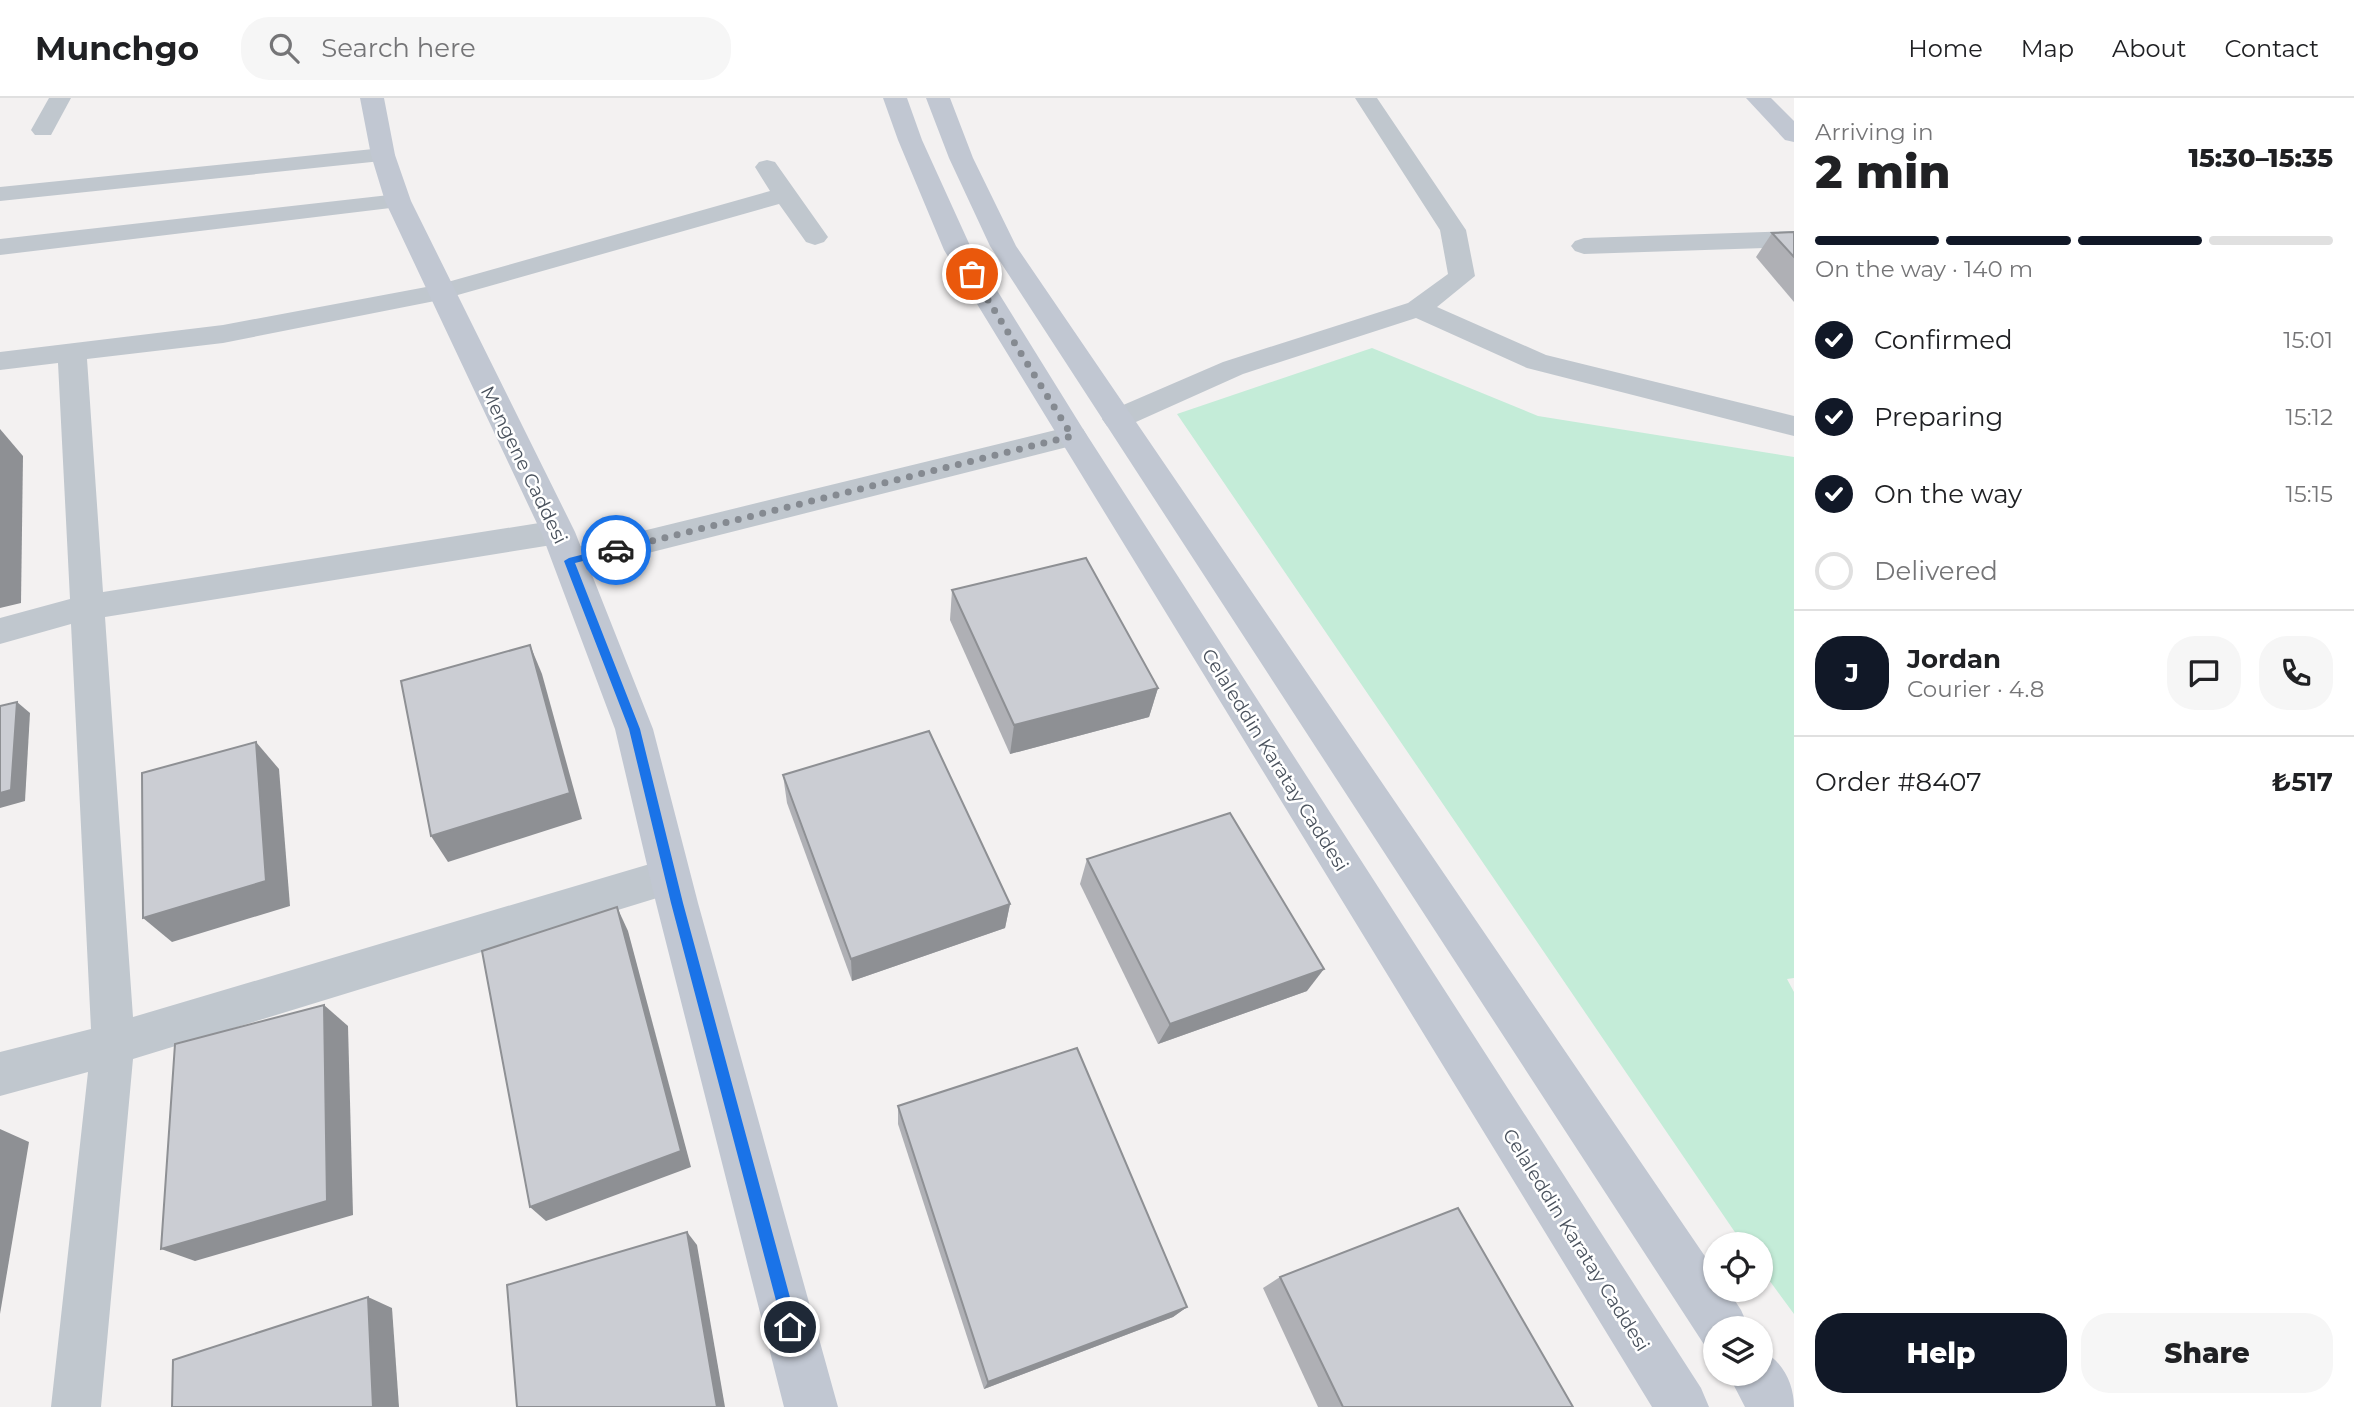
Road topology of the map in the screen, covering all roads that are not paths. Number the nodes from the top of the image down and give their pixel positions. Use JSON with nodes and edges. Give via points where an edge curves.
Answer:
{"nodes":[{"id":1,"x":60,"y":98,"type":"edge"},
{"id":2,"x":372,"y":98,"type":"edge"},
{"id":3,"x":895,"y":98,"type":"edge"},
{"id":4,"x":938,"y":98,"type":"edge"},
{"id":5,"x":1366,"y":98,"type":"edge"},
{"id":6,"x":1758,"y":98,"type":"edge"},
{"id":7,"x":43,"y":130,"type":"dead end"},
{"id":8,"x":1794,"y":135,"type":"edge"},
{"id":9,"x":383,"y":155,"type":"junction"},
{"id":10,"x":767,"y":167,"type":"dead end"},
{"id":11,"x":0,"y":194,"type":"edge"},
{"id":12,"x":785,"y":195,"type":"junction"},
{"id":13,"x":398,"y":201,"type":"junction"},
{"id":14,"x":816,"y":237,"type":"dead end"},
{"id":15,"x":1794,"y":239,"type":"edge"},
{"id":16,"x":1584,"y":246,"type":"dead end"},
{"id":17,"x":0,"y":247,"type":"edge"},
{"id":18,"x":440,"y":292,"type":"junction"},
{"id":19,"x":1418,"y":309,"type":"junction"},
{"id":20,"x":72,"y":352,"type":"junction"},
{"id":21,"x":0,"y":361,"type":"edge"},
{"id":22,"x":1117,"y":419,"type":"junction"},
{"id":23,"x":1794,"y":426,"type":"edge"},
{"id":24,"x":1072,"y":436,"type":"junction"},
{"id":25,"x":564,"y":547,"type":"junction"},
{"id":26,"x":87,"y":607,"type":"junction"},
{"id":27,"x":0,"y":631,"type":"edge"},
{"id":28,"x":670,"y":876,"type":"junction"},
{"id":29,"x":113,"y":1044,"type":"junction"},
{"id":30,"x":0,"y":1074,"type":"edge"},
{"id":31,"x":1715,"y":1316,"type":"edge"},
{"id":32,"x":1762,"y":1386,"type":"edge"},
{"id":33,"x":76,"y":1407,"type":"edge"},
{"id":34,"x":811,"y":1407,"type":"edge"},
{"id":35,"x":1682,"y":1407,"type":"edge"},
{"id":36,"x":1776,"y":1407,"type":"edge"}],
"edges":[{"from":1,"to":7,"type":"street"},
{"from":2,"to":9,"type":"main road","name":"Mengene Caddesi"},
{"from":3,"to":24,"type":"main road","name":"Celaleddin Karatay Caddesi","via":[[958,250]]},
{"from":4,"to":22,"type":"main road","via":[[1003,246]]},
{"from":5,"to":19,"type":"street","via":[[1453,230],[1462,276]]},
{"from":6,"to":8,"type":"main road"},
{"from":9,"to":11,"type":"street"},
{"from":9,"to":13,"type":"main road","name":"Mengene Caddesi"},
{"from":10,"to":12,"type":"street"},
{"from":12,"to":14,"type":"street"},
{"from":12,"to":18,"type":"street"},
{"from":13,"to":17,"type":"street"},
{"from":13,"to":18,"type":"main road","name":"Mengene Caddesi"},
{"from":15,"to":16,"type":"street"},
{"from":18,"to":20,"type":"street","via":[[223,334]]},
{"from":18,"to":25,"type":"main road","name":"Mengene Caddesi"},
{"from":19,"to":22,"type":"street","via":[[1233,368]]},
{"from":19,"to":23,"type":"street","via":[[1537,362]]},
{"from":20,"to":21,"type":"street"},
{"from":20,"to":26,"type":"street"},
{"from":22,"to":31,"type":"main road"},
{"from":24,"to":25,"type":"street"},
{"from":24,"to":35,"type":"main road","name":"Celaleddin Karatay Caddesi"},
{"from":25,"to":26,"type":"street"},
{"from":25,"to":28,"type":"main road","name":"Mengene Caddesi","via":[[634,729]]},
{"from":26,"to":27,"type":"street"},
{"from":26,"to":29,"type":"street"},
{"from":28,"to":29,"type":"street"},
{"from":28,"to":34,"type":"main road","name":"Mengene Caddesi"},
{"from":29,"to":30,"type":"street"},
{"from":29,"to":33,"type":"street"},
{"from":32,"to":36,"type":"main road"}]}
